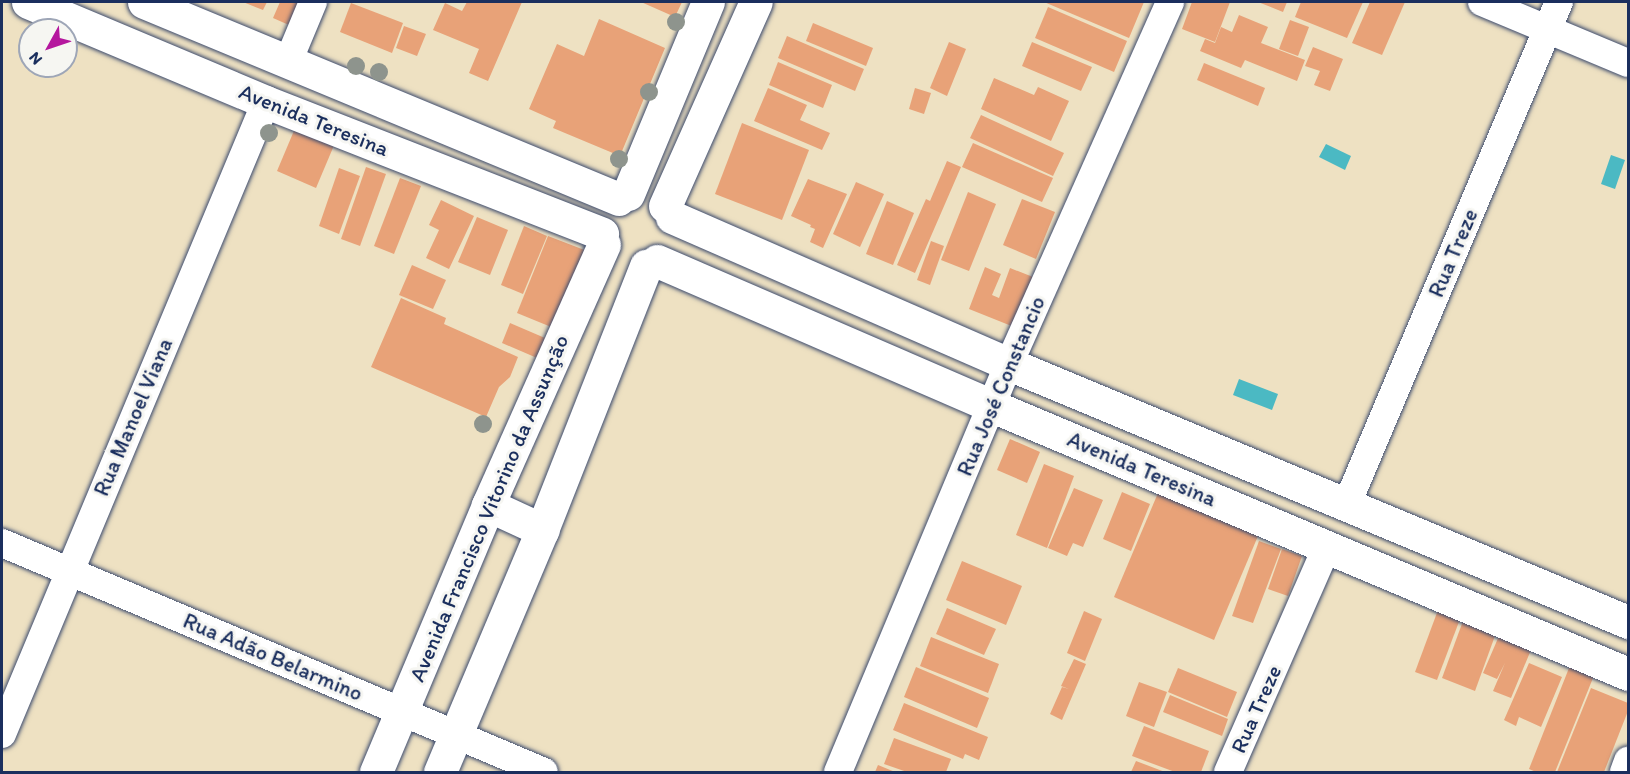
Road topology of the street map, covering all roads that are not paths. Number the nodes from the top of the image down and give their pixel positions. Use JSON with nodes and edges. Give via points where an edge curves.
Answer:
{"nodes":[{"id":1,"x":28,"y":2,"type":"edge"},
{"id":2,"x":144,"y":2,"type":"edge"},
{"id":3,"x":313,"y":2,"type":"edge"},
{"id":4,"x":708,"y":2,"type":"edge"},
{"id":5,"x":756,"y":2,"type":"edge"},
{"id":6,"x":1170,"y":2,"type":"edge"},
{"id":7,"x":1482,"y":2,"type":"edge"},
{"id":8,"x":1559,"y":2,"type":"edge"},
{"id":9,"x":82,"y":12,"type":"edge"},
{"id":10,"x":1548,"y":29,"type":"junction"},
{"id":11,"x":288,"y":62,"type":"junction"},
{"id":12,"x":1629,"y":63,"type":"edge"},
{"id":13,"x":266,"y":102,"type":"junction"},
{"id":14,"x":623,"y":196,"type":"junction"},
{"id":15,"x":669,"y":212,"type":"junction"},
{"id":16,"x":603,"y":239,"type":"junction"},
{"id":17,"x":651,"y":263,"type":"junction"},
{"id":18,"x":1010,"y":364,"type":"junction"},
{"id":19,"x":992,"y":406,"type":"junction"},
{"id":20,"x":1347,"y":504,"type":"junction"},
{"id":21,"x":488,"y":505,"type":"junction"},
{"id":22,"x":542,"y":530,"type":"junction"},
{"id":23,"x":2,"y":543,"type":"edge"},
{"id":24,"x":1327,"y":547,"type":"junction"},
{"id":25,"x":68,"y":571,"type":"junction"},
{"id":26,"x":1629,"y":622,"type":"edge"},
{"id":27,"x":1629,"y":674,"type":"edge"},
{"id":28,"x":401,"y":711,"type":"junction"},
{"id":29,"x":2,"y":734,"type":"edge"},
{"id":30,"x":456,"y":734,"type":"junction"},
{"id":31,"x":1629,"y":761,"type":"edge"},
{"id":32,"x":376,"y":772,"type":"edge"},
{"id":33,"x":440,"y":772,"type":"edge"},
{"id":34,"x":544,"y":772,"type":"edge"},
{"id":35,"x":838,"y":772,"type":"edge"},
{"id":36,"x":1228,"y":772,"type":"edge"},
{"id":37,"x":1624,"y":772,"type":"edge"}],
"edges":[{"from":1,"to":9,"type":"main road","name":"Avenida Teresina"},
{"from":2,"to":11,"type":"main road","name":"Avenida Teresina"},
{"from":3,"to":11,"type":"street"},
{"from":4,"to":14,"type":"main road"},
{"from":5,"to":15,"type":"main road"},
{"from":6,"to":18,"type":"street","name":"Rua José Constancio"},
{"from":7,"to":10,"type":"street"},
{"from":8,"to":10,"type":"street","name":"Rua Treze"},
{"from":9,"to":13,"type":"main road","name":"Avenida Teresina"},
{"from":10,"to":12,"type":"street"},
{"from":10,"to":20,"type":"street","name":"Rua Treze"},
{"from":11,"to":14,"type":"main road","name":"Avenida Teresina"},
{"from":13,"to":16,"type":"main road","name":"Avenida Teresina"},
{"from":13,"to":25,"type":"street","name":"Rua Manoel Viana"},
{"from":14,"to":15,"type":"main road","via":[[648,195]]},
{"from":14,"to":16,"type":"main road","via":[[609,208],[603,220]]},
{"from":15,"to":17,"type":"main road","via":[[672,242],[666,253]]},
{"from":15,"to":18,"type":"main road","name":"Avenida Teresina"},
{"from":16,"to":17,"type":"main road","via":[[621,262],[633,266]]},
{"from":16,"to":21,"type":"main road","name":"Avenida Francisco Vitorino da Assunção"},
{"from":17,"to":19,"type":"main road","name":"Avenida Teresina"},
{"from":17,"to":22,"type":"main road"},
{"from":18,"to":19,"type":"street","name":"Rua José Constancio"},
{"from":18,"to":20,"type":"main road","name":"Avenida Teresina"},
{"from":19,"to":24,"type":"main road","name":"Avenida Teresina"},
{"from":19,"to":35,"type":"street","name":"Rua José Constancio"},
{"from":20,"to":26,"type":"main road","name":"Avenida Teresina"},
{"from":21,"to":22,"type":"main road"},
{"from":21,"to":28,"type":"main road","name":"Avenida Francisco Vitorino da Assunção"},
{"from":22,"to":30,"type":"main road"},
{"from":23,"to":25,"type":"street","name":"Rua Adão Belarmino"},
{"from":24,"to":27,"type":"main road","name":"Avenida Teresina"},
{"from":24,"to":36,"type":"street","name":"Rua Treze"},
{"from":25,"to":28,"type":"street","name":"Rua Adão Belarmino"},
{"from":25,"to":29,"type":"street","name":"Rua Manoel Viana"},
{"from":28,"to":30,"type":"street","name":"Rua Adão Belarmino"},
{"from":28,"to":32,"type":"main road","name":"Avenida Francisco Vitorino da Assunção"},
{"from":30,"to":33,"type":"main road"},
{"from":30,"to":34,"type":"street","name":"Rua Adão Belarmino"},
{"from":31,"to":37,"type":"street"}]}
